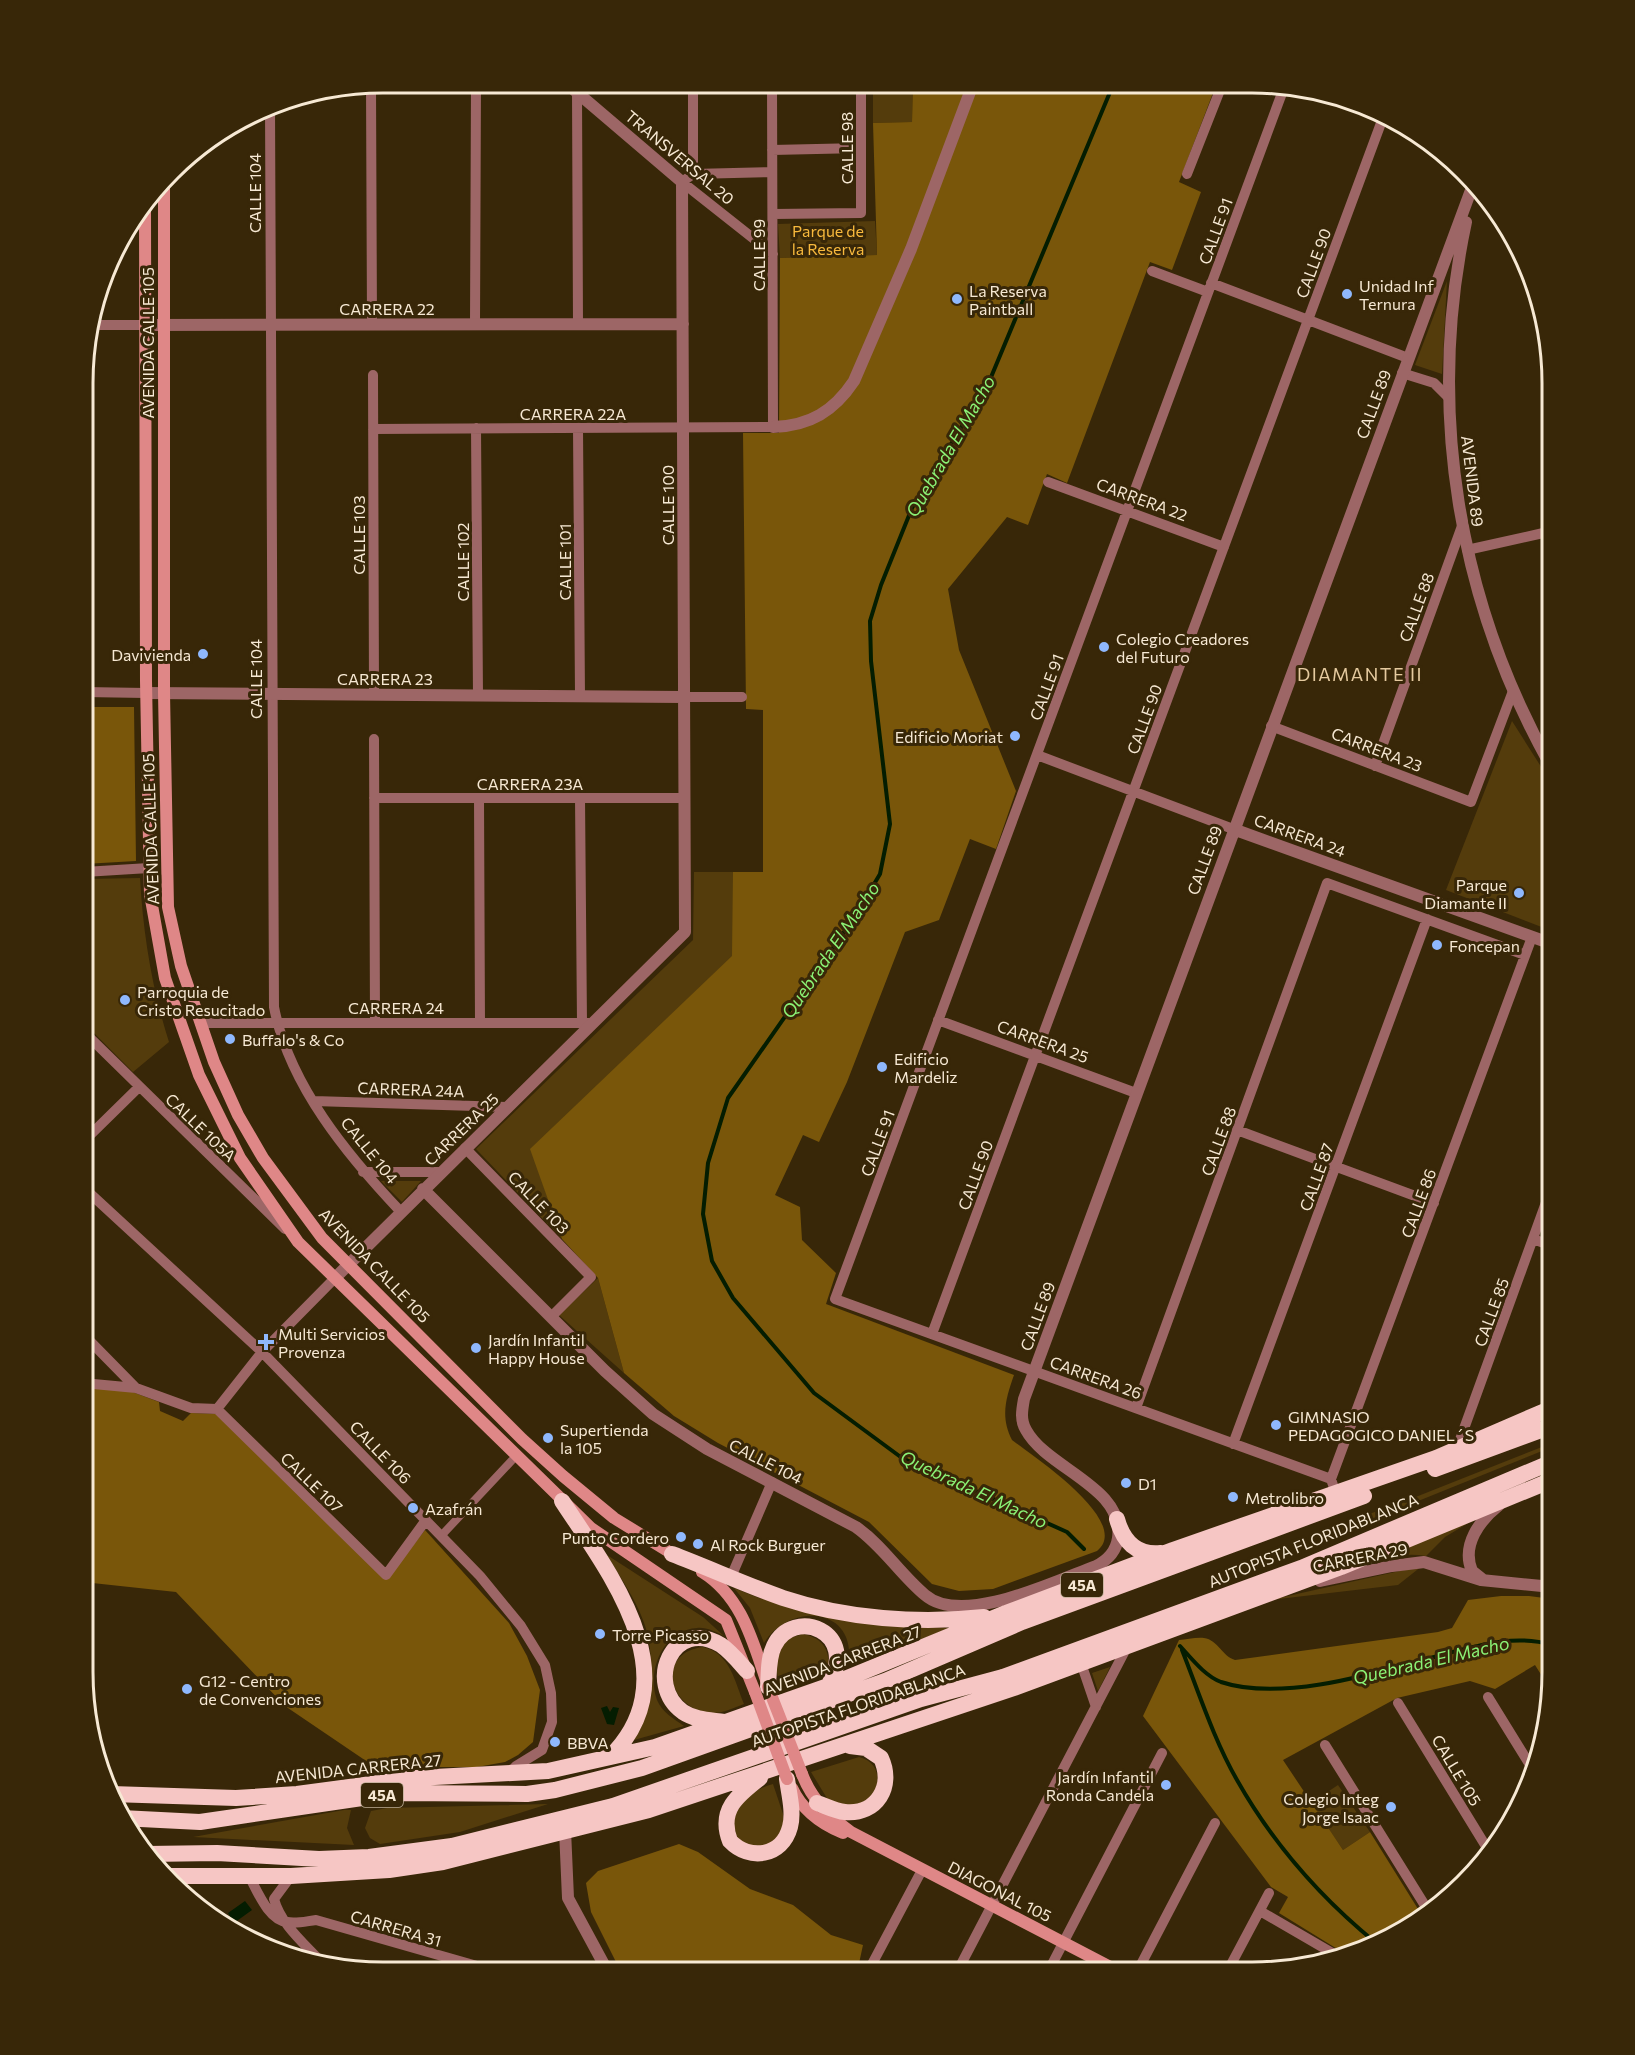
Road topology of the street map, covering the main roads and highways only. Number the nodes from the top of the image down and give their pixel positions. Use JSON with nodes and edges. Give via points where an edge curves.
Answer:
{"nodes":[{"id":1,"x":164,"y":193,"type":"edge"},
{"id":2,"x":145,"y":218,"type":"edge"},
{"id":3,"x":1542,"y":1412,"type":"edge"},
{"id":4,"x":1542,"y":1430,"type":"edge"},
{"id":5,"x":1542,"y":1466,"type":"edge"},
{"id":6,"x":1542,"y":1484,"type":"edge"},
{"id":7,"x":562,"y":1501,"type":"junction"},
{"id":8,"x":1117,"y":1519,"type":"road end"},
{"id":9,"x":1173,"y":1550,"type":"junction"},
{"id":10,"x":672,"y":1554,"type":"junction"},
{"id":11,"x":1006,"y":1613,"type":"junction"},
{"id":12,"x":747,"y":1671,"type":"junction"},
{"id":13,"x":828,"y":1686,"type":"junction"},
{"id":14,"x":762,"y":1689,"type":"junction"},
{"id":15,"x":728,"y":1722,"type":"junction"},
{"id":16,"x":673,"y":1742,"type":"junction"},
{"id":17,"x":843,"y":1746,"type":"junction"},
{"id":18,"x":702,"y":1747,"type":"junction"},
{"id":19,"x":610,"y":1757,"type":"junction"},
{"id":20,"x":642,"y":1768,"type":"junction"},
{"id":21,"x":770,"y":1770,"type":"junction"},
{"id":22,"x":794,"y":1777,"type":"junction"},
{"id":23,"x":120,"y":1794,"type":"edge"},
{"id":24,"x":817,"y":1803,"type":"junction"},
{"id":25,"x":125,"y":1805,"type":"edge"},
{"id":26,"x":133,"y":1819,"type":"edge"},
{"id":27,"x":200,"y":1822,"type":"junction"},
{"id":28,"x":864,"y":1839,"type":"junction"},
{"id":29,"x":157,"y":1854,"type":"edge"},
{"id":30,"x":177,"y":1876,"type":"edge"},
{"id":31,"x":1101,"y":1962,"type":"edge"}],
"edges":[{"from":1,"to":10,"type":"main road","name":"AVENIDA CALLE 105","via":[[168,907],[181,966],[200,1023],[227,1091],[263,1158],[301,1213],[522,1439],[608,1514]]},
{"from":2,"to":7,"type":"main road","name":"AVENIDA CALLE 105","via":[[149,868],[160,958],[195,1065],[240,1158],[298,1242]]},
{"from":3,"to":9,"type":"highway","name":"AVENIDA CARRERA 27","number":"45A","via":[[1458,1448],[1334,1486]]},
{"from":4,"to":18,"type":"highway","name":"AUTOPISTA FLORIDABLANCA","number":"45A","via":[[1022,1622],[885,1681]]},
{"from":5,"to":29,"type":"highway","name":"AUTOPISTA FLORIDABLANCA","via":[[1279,1576],[1003,1677],[921,1699],[613,1806],[452,1846],[369,1857]]},
{"from":6,"to":17,"type":"highway","via":[[1341,1567],[989,1697]]},
{"from":7,"to":12,"type":"main road","name":"AVENIDA CALLE 105","via":[[613,1545],[720,1614],[733,1631]]},
{"from":7,"to":19,"type":"highway","via":[[624,1601],[644,1663],[639,1712],[626,1740]]},
{"from":8,"to":9,"type":"highway","via":[[1122,1536],[1135,1549],[1152,1554]]},
{"from":9,"to":11,"type":"highway","name":"AVENIDA CARRERA 27","number":"45A"},
{"from":10,"to":11,"type":"highway","via":[[805,1604],[871,1616],[951,1620]]},
{"from":10,"to":14,"type":"main road","name":"AVENIDA CALLE 105","via":[[711,1577],[731,1597],[747,1626]]},
{"from":11,"to":13,"type":"highway","name":"AVENIDA CARRERA 27","number":"45A"},
{"from":12,"to":14,"type":"main road","name":"AVENIDA CALLE 105"},
{"from":12,"to":15,"type":"highway","via":[[719,1644],[699,1638],[677,1646],[667,1663],[666,1684],[677,1707],[697,1718]]},
{"from":13,"to":14,"type":"highway","via":[[838,1664],[836,1646],[822,1631],[804,1626],[786,1632],[773,1646]]},
{"from":13,"to":15,"type":"highway","name":"AVENIDA CARRERA 27","number":"45A"},
{"from":14,"to":22,"type":"main road","name":"AVENIDA CALLE 105","bridge":true},
{"from":15,"to":16,"type":"highway","name":"AVENIDA CARRERA 27","number":"45A"},
{"from":16,"to":18,"type":"highway"},
{"from":16,"to":19,"type":"highway","name":"AVENIDA CARRERA 27","number":"45A"},
{"from":16,"to":20,"type":"highway"},
{"from":17,"to":21,"type":"highway"},
{"from":17,"to":24,"type":"highway","via":[[862,1746],[881,1758],[886,1777],[880,1797],[865,1810],[855,1812]]},
{"from":18,"to":20,"type":"highway","name":"AUTOPISTA FLORIDABLANCA","number":"45A"},
{"from":19,"to":23,"type":"highway","name":"AVENIDA CARRERA 27","via":[[548,1771],[416,1778],[297,1794],[236,1798]]},
{"from":20,"to":27,"type":"highway","name":"AUTOPISTA FLORIDABLANCA","number":"45A","via":[[527,1794],[396,1793]]},
{"from":21,"to":22,"type":"highway","via":[[729,1807],[726,1832],[730,1841],[745,1853],[765,1852],[785,1838]]},
{"from":21,"to":30,"type":"highway","via":[[649,1810],[443,1862],[389,1870],[291,1876]]},
{"from":22,"to":24,"type":"main road","name":"DIAGONAL 105"},
{"from":22,"to":28,"type":"main road","name":"DIAGONAL 105","via":[[803,1806],[814,1817],[827,1826]]},
{"from":24,"to":28,"type":"main road","name":"DIAGONAL 105"},
{"from":25,"to":27,"type":"highway"},
{"from":26,"to":27,"type":"highway","name":"AUTOPISTA FLORIDABLANCA","number":"45A"},
{"from":28,"to":31,"type":"main road","name":"DIAGONAL 105"}]}
